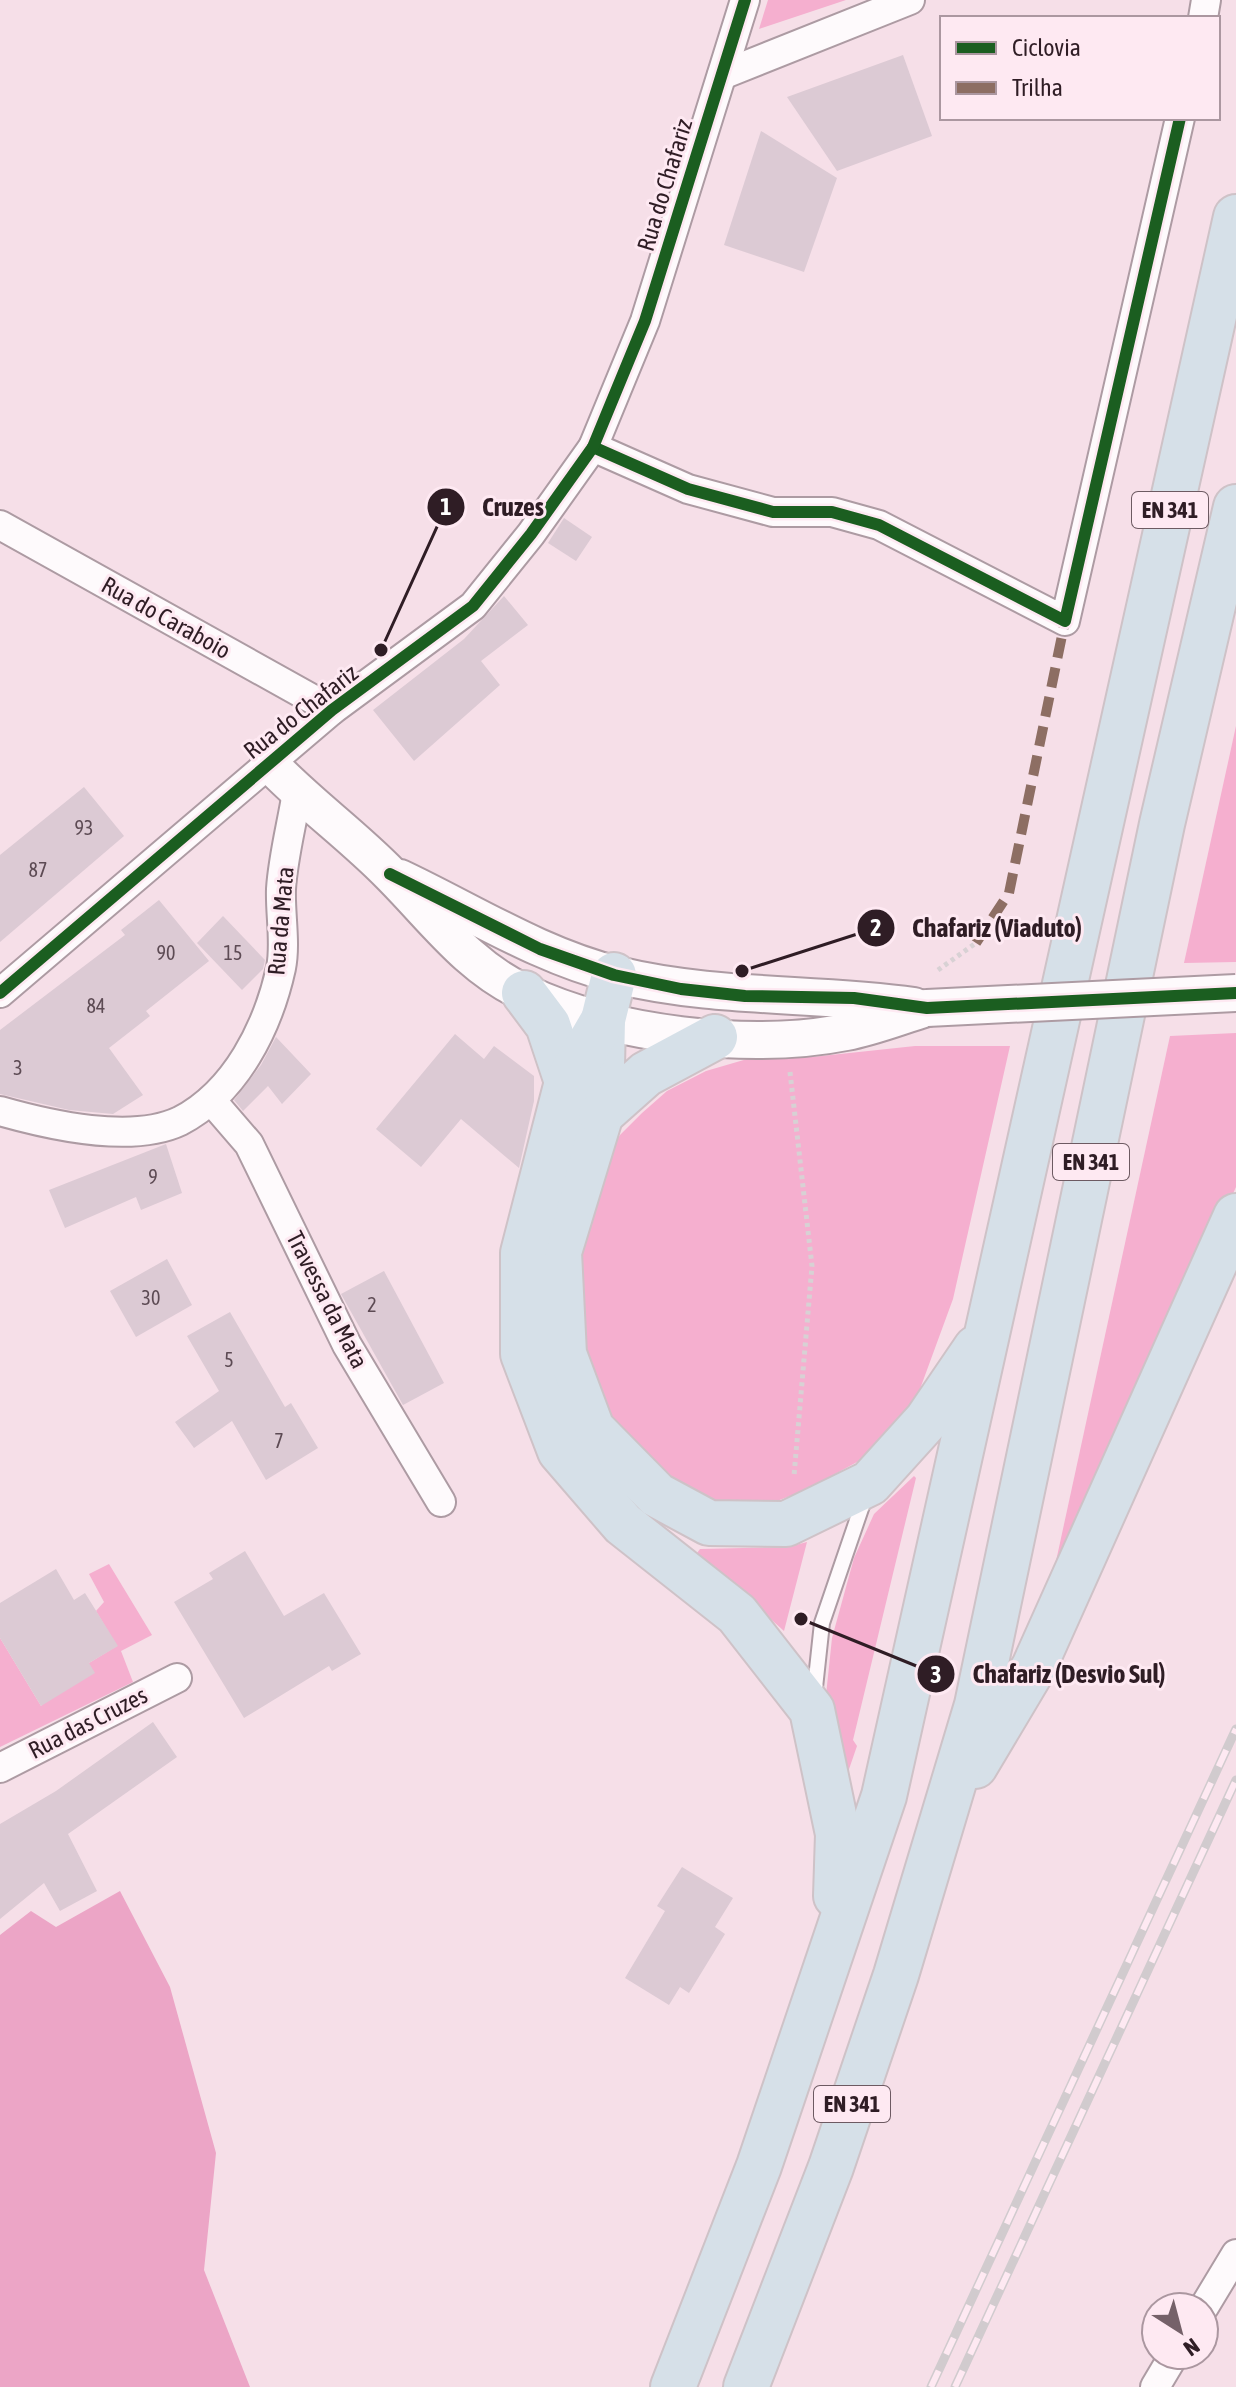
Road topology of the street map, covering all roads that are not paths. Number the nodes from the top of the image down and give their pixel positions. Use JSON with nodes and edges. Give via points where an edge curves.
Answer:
{"nodes":[{"id":1,"x":745,"y":0,"type":"edge"},
{"id":2,"x":910,"y":0,"type":"edge"},
{"id":3,"x":722,"y":75,"type":"junction"},
{"id":4,"x":1180,"y":120,"type":"edge"},
{"id":5,"x":1236,"y":217,"type":"edge"},
{"id":6,"x":593,"y":447,"type":"junction"},
{"id":7,"x":1236,"y":507,"type":"edge"},
{"id":8,"x":0,"y":525,"type":"edge"},
{"id":9,"x":332,"y":710,"type":"junction"},
{"id":10,"x":269,"y":763,"type":"junction"},
{"id":11,"x":297,"y":792,"type":"junction"},
{"id":12,"x":390,"y":874,"type":"junction"},
{"id":13,"x":614,"y":975,"type":"junction"},
{"id":14,"x":0,"y":993,"type":"edge"},
{"id":15,"x":524,"y":993,"type":"junction"},
{"id":16,"x":1236,"y":993,"type":"edge"},
{"id":17,"x":927,"y":1008,"type":"junction"},
{"id":18,"x":603,"y":1020,"type":"junction"},
{"id":19,"x":715,"y":1037,"type":"junction"},
{"id":20,"x":567,"y":1082,"type":"junction"},
{"id":21,"x":211,"y":1100,"type":"junction"},
{"id":22,"x":0,"y":1111,"type":"edge"},
{"id":23,"x":601,"y":1114,"type":"junction"},
{"id":24,"x":1236,"y":1216,"type":"edge"},
{"id":25,"x":989,"y":1329,"type":"junction"},
{"id":26,"x":870,"y":1483,"type":"junction"},
{"id":27,"x":441,"y":1502,"type":"dead end"},
{"id":28,"x":177,"y":1678,"type":"dead end"},
{"id":29,"x":812,"y":1710,"type":"junction"},
{"id":30,"x":0,"y":1768,"type":"edge"},
{"id":31,"x":946,"y":1817,"type":"junction"},
{"id":32,"x":833,"y":1951,"type":"junction"},
{"id":33,"x":1236,"y":2254,"type":"edge"},
{"id":34,"x":1214,"y":2291,"type":"edge"},
{"id":35,"x":673,"y":2387,"type":"edge"},
{"id":36,"x":746,"y":2387,"type":"edge"}],
"edges":[{"from":1,"to":3,"type":"street","name":"Rua do Chafariz"},
{"from":2,"to":3,"type":"street"},
{"from":3,"to":6,"type":"street","name":"Rua do Chafariz","via":[[645,321]]},
{"from":4,"to":6,"type":"street","via":[[1065,621],[879,525],[832,512],[773,512],[702,493]]},
{"from":5,"to":25,"type":"highway","number":"EN 341"},
{"from":6,"to":9,"type":"street","name":"Rua do Chafariz","via":[[473,606]]},
{"from":7,"to":31,"type":"highway","number":"EN 341","via":[[1159,840],[977,1705]]},
{"from":8,"to":9,"type":"street","name":"Rua do Caraboio"},
{"from":9,"to":10,"type":"street","name":"Rua do Chafariz"},
{"from":10,"to":11,"type":"street"},
{"from":10,"to":14,"type":"street","name":"Rua do Chafariz"},
{"from":11,"to":12,"type":"street"},
{"from":11,"to":21,"type":"street","name":"Rua da Mata","via":[[281,886],[282,964],[273,999],[257,1040]]},
{"from":12,"to":13,"type":"street","via":[[540,949]]},
{"from":12,"to":15,"type":"street","via":[[465,953]]},
{"from":13,"to":17,"type":"street","via":[[745,996],[854,998]]},
{"from":13,"to":18,"type":"highway"},
{"from":15,"to":18,"type":"street"},
{"from":15,"to":20,"type":"highway","via":[[548,1025]]},
{"from":16,"to":17,"type":"street","bridge":true},
{"from":17,"to":19,"type":"street","via":[[846,1032],[786,1039]]},
{"from":18,"to":19,"type":"street"},
{"from":18,"to":20,"type":"highway"},
{"from":18,"to":23,"type":"highway"},
{"from":19,"to":23,"type":"highway","via":[[646,1074]]},
{"from":20,"to":29,"type":"highway","via":[[523,1253],[523,1354],[560,1451],[623,1524],[737,1614]]},
{"from":21,"to":22,"type":"street","name":"Rua da Mata","via":[[178,1122],[111,1131]]},
{"from":21,"to":27,"type":"street","name":"Travessa da Mata","via":[[249,1144],[347,1345]]},
{"from":23,"to":26,"type":"highway","via":[[559,1252],[564,1354],[592,1429],[657,1495],[709,1523],[786,1524]]},
{"from":24,"to":31,"type":"highway","via":[[1034,1667]]},
{"from":25,"to":26,"type":"highway","via":[[927,1420]]},
{"from":25,"to":32,"type":"highway","number":"EN 341","via":[[884,1796]]},
{"from":26,"to":29,"type":"lane","via":[[822,1623]]},
{"from":28,"to":30,"type":"street","name":"Rua das Cruzes"},
{"from":29,"to":32,"type":"highway","via":[[838,1834]]},
{"from":31,"to":36,"type":"highway","number":"EN 341","via":[[831,2167]]},
{"from":32,"to":35,"type":"highway","number":"EN 341","via":[[759,2166]]},
{"from":33,"to":34,"type":"street"}]}
